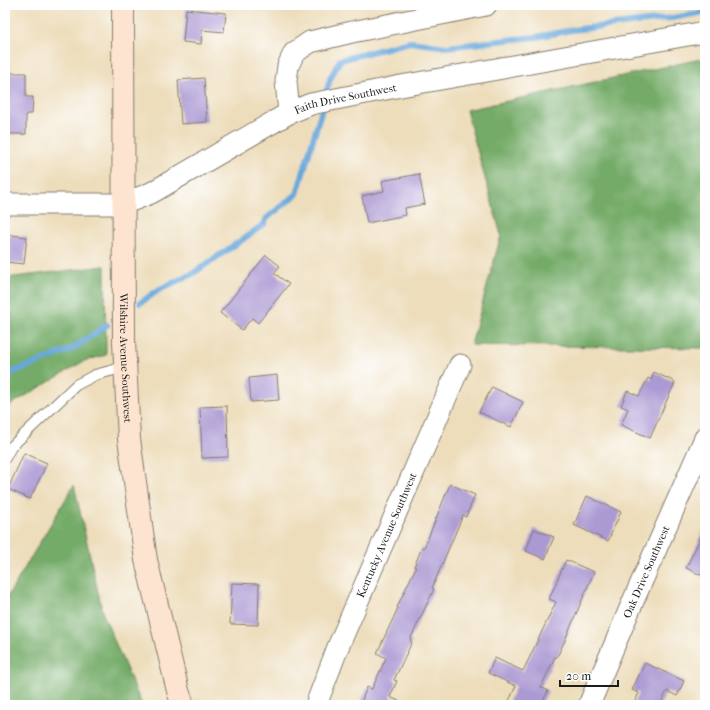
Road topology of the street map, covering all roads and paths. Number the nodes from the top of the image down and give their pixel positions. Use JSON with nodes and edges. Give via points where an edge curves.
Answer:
{"nodes":[{"id":1,"x":123,"y":5,"type":"edge"},
{"id":2,"x":486,"y":5,"type":"edge"},
{"id":3,"x":705,"y":32,"type":"edge"},
{"id":4,"x":289,"y":113,"type":"junction"},
{"id":5,"x":5,"y":204,"type":"edge"},
{"id":6,"x":123,"y":204,"type":"junction"},
{"id":7,"x":460,"y":365,"type":"dead end"},
{"id":8,"x":125,"y":367,"type":"junction"},
{"id":9,"x":705,"y":438,"type":"edge"},
{"id":10,"x":5,"y":458,"type":"edge"},
{"id":11,"x":182,"y":705,"type":"edge"},
{"id":12,"x":316,"y":705,"type":"edge"},
{"id":13,"x":589,"y":705,"type":"edge"}],
"edges":[{"from":1,"to":6,"type":"street","name":"Wilshire Avenue Southwest"},
{"from":2,"to":4,"type":"street","via":[[310,42],[294,53],[288,66],[286,81]]},
{"from":3,"to":4,"type":"street","name":"Faith Drive Southwest","via":[[401,86],[311,104]]},
{"from":4,"to":6,"type":"street","name":"Faith Drive Southwest","via":[[151,193]]},
{"from":5,"to":6,"type":"street","name":"Faith Drive Southwest"},
{"from":6,"to":8,"type":"street","name":"Wilshire Avenue Southwest"},
{"from":7,"to":12,"type":"street","name":"Kentucky Avenue Southwest"},
{"from":8,"to":10,"type":"lane","via":[[95,375],[76,385],[11,447]]},
{"from":8,"to":11,"type":"street","name":"Wilshire Avenue Southwest","via":[[129,439],[146,560]]},
{"from":9,"to":13,"type":"street","name":"Oak Drive Southwest"}]}
